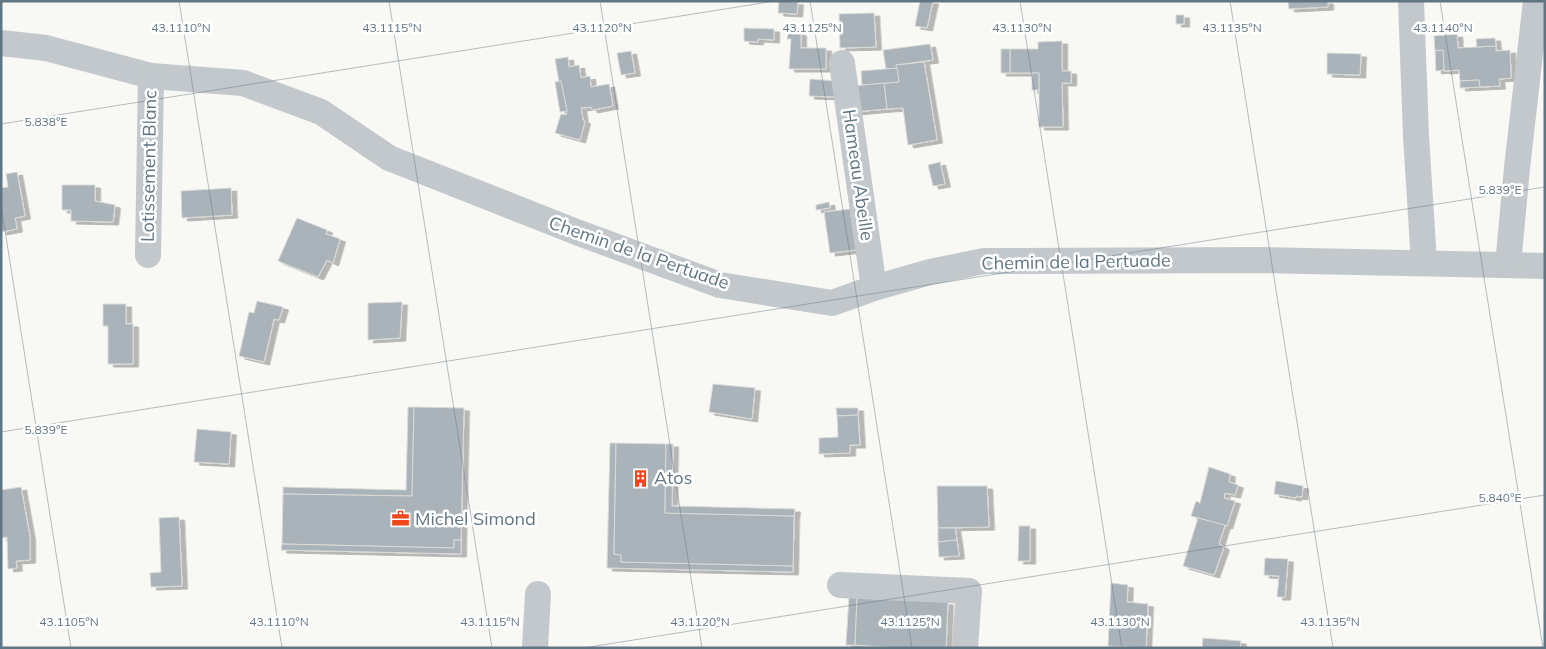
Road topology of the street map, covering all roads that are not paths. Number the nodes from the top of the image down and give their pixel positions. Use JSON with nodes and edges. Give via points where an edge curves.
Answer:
{"nodes":[{"id":1,"x":1411,"y":1,"type":"edge"},
{"id":2,"x":1536,"y":1,"type":"edge"},
{"id":3,"x":1,"y":43,"type":"edge"},
{"id":4,"x":842,"y":63,"type":"dead end"},
{"id":5,"x":151,"y":76,"type":"junction"},
{"id":6,"x":148,"y":255,"type":"dead end"},
{"id":7,"x":1424,"y":263,"type":"junction"},
{"id":8,"x":1508,"y":265,"type":"junction"},
{"id":9,"x":1545,"y":266,"type":"edge"},
{"id":10,"x":874,"y":288,"type":"junction"},
{"id":11,"x":840,"y":585,"type":"dead end"},
{"id":12,"x":538,"y":594,"type":"dead end"},
{"id":13,"x":535,"y":648,"type":"edge"},
{"id":14,"x":965,"y":648,"type":"edge"}],
"edges":[{"from":1,"to":7,"type":"street"},
{"from":2,"to":8,"type":"street"},
{"from":3,"to":5,"type":"street","name":"Chemin de la Pertuade","via":[[46,48]]},
{"from":4,"to":10,"type":"street","name":"Hameau Abeille"},
{"from":5,"to":6,"type":"street","name":"Lotissement Blanc"},
{"from":5,"to":10,"type":"street","name":"Chemin de la Pertuade","via":[[243,84],[321,112],[389,158],[579,234],[720,285],[832,303]]},
{"from":7,"to":8,"type":"street","name":"Chemin de la Pertuade"},
{"from":7,"to":10,"type":"street","name":"Chemin de la Pertuade","via":[[984,261]]},
{"from":8,"to":9,"type":"street","name":"Chemin de la Pertuade"},
{"from":11,"to":14,"type":"street","via":[[969,591]]},
{"from":12,"to":13,"type":"street"}]}
